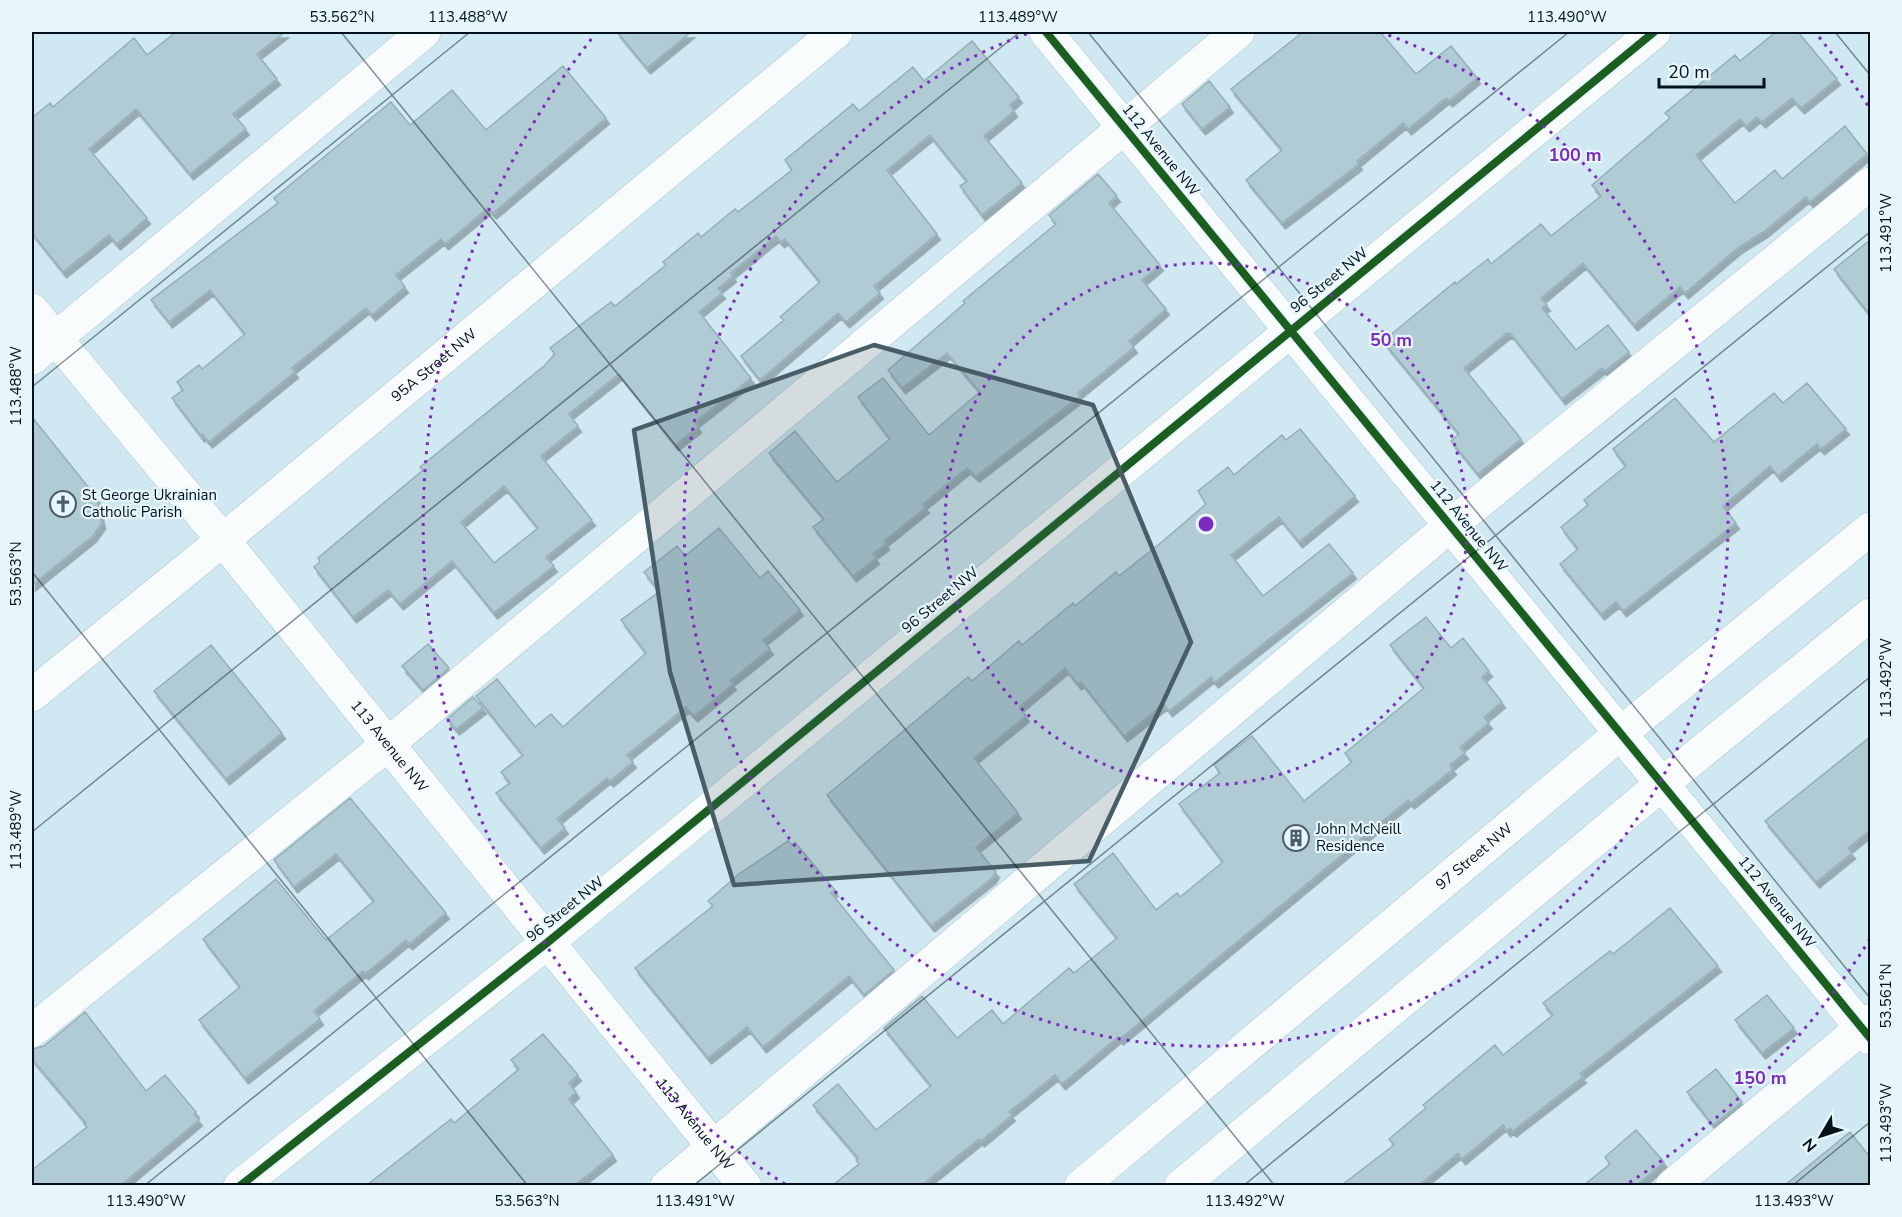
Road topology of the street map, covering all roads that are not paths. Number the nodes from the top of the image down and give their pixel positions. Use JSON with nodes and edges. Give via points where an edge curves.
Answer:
{"nodes":[{"id":1,"x":424,"y":32,"type":"edge"},
{"id":2,"x":836,"y":32,"type":"edge"},
{"id":3,"x":1046,"y":32,"type":"edge"},
{"id":4,"x":1239,"y":32,"type":"edge"},
{"id":5,"x":1654,"y":32,"type":"edge"},
{"id":6,"x":1123,"y":126,"type":"junction"},
{"id":7,"x":1870,"y":184,"type":"edge"},
{"id":8,"x":32,"y":310,"type":"edge"},
{"id":9,"x":1291,"y":328,"type":"junction"},
{"id":10,"x":44,"y":349,"type":"edge"},
{"id":11,"x":1450,"y":525,"type":"junction"},
{"id":12,"x":1870,"y":529,"type":"edge"},
{"id":13,"x":223,"y":540,"type":"junction"},
{"id":14,"x":1870,"y":615,"type":"edge"},
{"id":15,"x":32,"y":695,"type":"edge"},
{"id":16,"x":1621,"y":733,"type":"junction"},
{"id":17,"x":388,"y":744,"type":"junction"},
{"id":18,"x":1663,"y":783,"type":"junction"},
{"id":19,"x":548,"y":942,"type":"junction"},
{"id":20,"x":1868,"y":1029,"type":"edge"},
{"id":21,"x":32,"y":1031,"type":"edge"},
{"id":22,"x":714,"y":1148,"type":"junction"},
{"id":23,"x":240,"y":1185,"type":"edge"},
{"id":24,"x":667,"y":1185,"type":"edge"},
{"id":25,"x":745,"y":1185,"type":"edge"},
{"id":26,"x":1081,"y":1185,"type":"edge"},
{"id":27,"x":1181,"y":1185,"type":"edge"},
{"id":28,"x":1672,"y":1185,"type":"edge"}],
"edges":[{"from":1,"to":10,"type":"street"},
{"from":2,"to":13,"type":"street","name":"95A Street NW"},
{"from":3,"to":6,"type":"street","name":"112 Avenue NW"},
{"from":4,"to":6,"type":"street"},
{"from":5,"to":9,"type":"street","name":"96 Street NW"},
{"from":6,"to":9,"type":"street","name":"112 Avenue NW"},
{"from":6,"to":17,"type":"street"},
{"from":7,"to":11,"type":"street"},
{"from":8,"to":10,"type":"street","name":"113 Avenue NW"},
{"from":9,"to":11,"type":"street","name":"112 Avenue NW"},
{"from":9,"to":19,"type":"street","name":"96 Street NW"},
{"from":10,"to":13,"type":"street","name":"113 Avenue NW"},
{"from":11,"to":16,"type":"street","name":"112 Avenue NW"},
{"from":11,"to":22,"type":"street"},
{"from":12,"to":16,"type":"street","name":"97 Street NW"},
{"from":13,"to":15,"type":"street","name":"95A Street NW"},
{"from":13,"to":17,"type":"street","name":"113 Avenue NW"},
{"from":14,"to":18,"type":"street"},
{"from":16,"to":18,"type":"street","name":"112 Avenue NW"},
{"from":16,"to":26,"type":"street","name":"97 Street NW"},
{"from":17,"to":19,"type":"street","name":"113 Avenue NW"},
{"from":17,"to":21,"type":"street"},
{"from":18,"to":20,"type":"street","name":"112 Avenue NW"},
{"from":18,"to":27,"type":"street"},
{"from":19,"to":22,"type":"street","name":"113 Avenue NW"},
{"from":19,"to":23,"type":"street","name":"96 Street NW"},
{"from":20,"to":28,"type":"street"},
{"from":22,"to":24,"type":"street"},
{"from":22,"to":25,"type":"street","name":"113 Avenue NW"}]}
